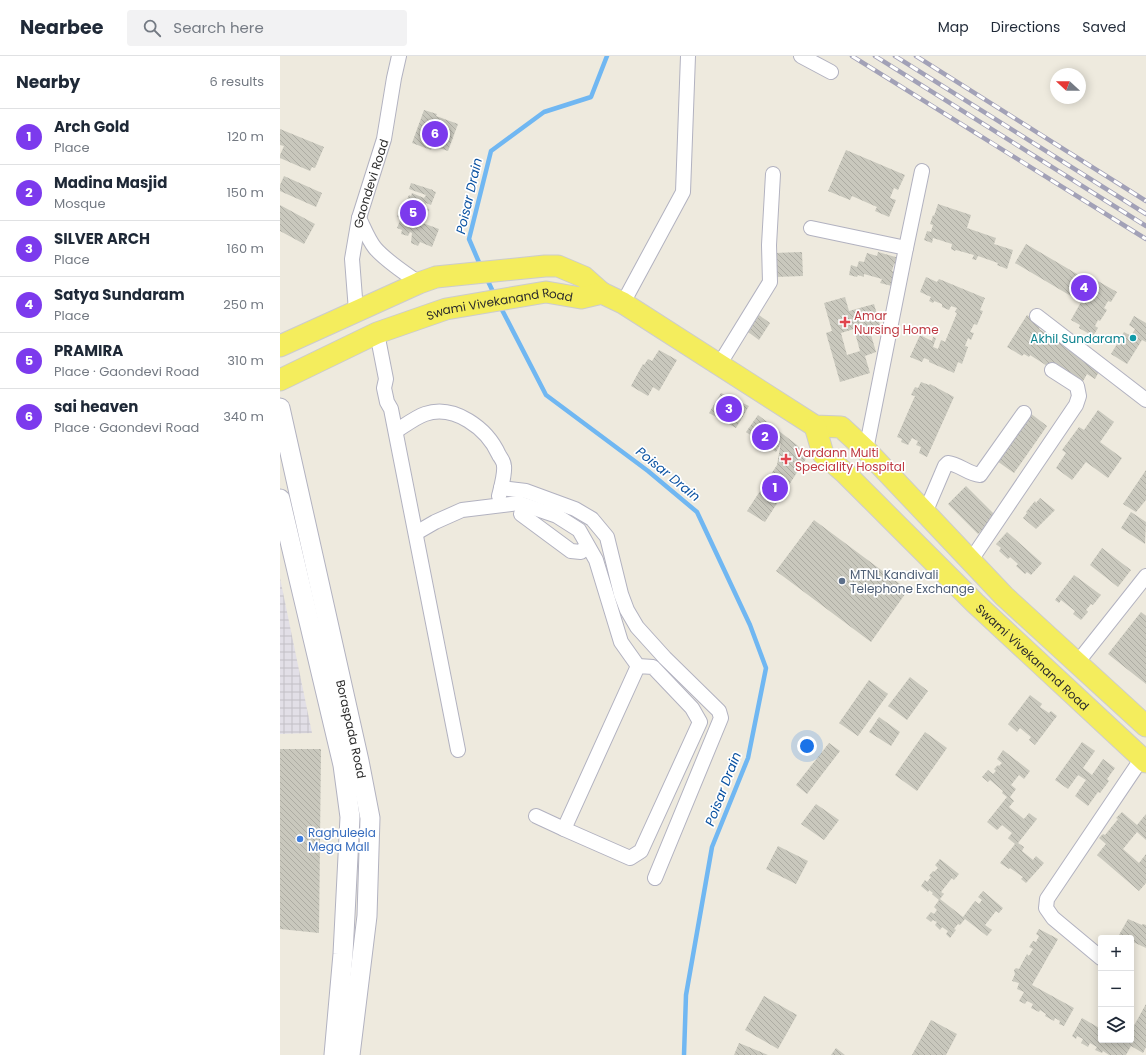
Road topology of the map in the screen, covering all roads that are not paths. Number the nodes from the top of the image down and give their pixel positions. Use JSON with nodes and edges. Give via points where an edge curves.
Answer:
{"nodes":[{"id":1,"x":399,"y":56,"type":"edge"},
{"id":2,"x":688,"y":56,"type":"edge"},
{"id":3,"x":801,"y":56,"type":"edge"},
{"id":4,"x":831,"y":72,"type":"dead end"},
{"id":5,"x":922,"y":171,"type":"dead end"},
{"id":6,"x":773,"y":174,"type":"dead end"},
{"id":7,"x":359,"y":218,"type":"junction"},
{"id":8,"x":811,"y":228,"type":"dead end"},
{"id":9,"x":906,"y":248,"type":"junction"},
{"id":10,"x":428,"y":280,"type":"junction"},
{"id":11,"x":602,"y":293,"type":"junction"},
{"id":12,"x":623,"y":303,"type":"junction"},
{"id":13,"x":356,"y":311,"type":"junction"},
{"id":14,"x":1037,"y":316,"type":"dead end"},
{"id":15,"x":377,"y":333,"type":"junction"},
{"id":16,"x":280,"y":346,"type":"edge"},
{"id":17,"x":720,"y":365,"type":"junction"},
{"id":18,"x":1052,"y":370,"type":"dead end"},
{"id":19,"x":280,"y":380,"type":"edge"},
{"id":20,"x":1146,"y":400,"type":"edge"},
{"id":21,"x":280,"y":408,"type":"edge"},
{"id":22,"x":1024,"y":413,"type":"dead end"},
{"id":23,"x":815,"y":426,"type":"junction"},
{"id":24,"x":396,"y":431,"type":"junction"},
{"id":25,"x":866,"y":450,"type":"junction"},
{"id":26,"x":501,"y":488,"type":"junction"},
{"id":27,"x":280,"y":499,"type":"edge"},
{"id":28,"x":498,"y":506,"type":"junction"},
{"id":29,"x":925,"y":513,"type":"junction"},
{"id":30,"x":521,"y":514,"type":"dead end"},
{"id":31,"x":416,"y":533,"type":"junction"},
{"id":32,"x":587,"y":545,"type":"junction"},
{"id":33,"x":970,"y":560,"type":"junction"},
{"id":34,"x":1146,"y":576,"type":"edge"},
{"id":35,"x":1078,"y":663,"type":"junction"},
{"id":36,"x":638,"y":666,"type":"junction"},
{"id":37,"x":1146,"y":726,"type":"edge"},
{"id":38,"x":458,"y":750,"type":"dead end"},
{"id":39,"x":1144,"y":760,"type":"edge"},
{"id":40,"x":536,"y":816,"type":"dead end"},
{"id":41,"x":564,"y":829,"type":"junction"},
{"id":42,"x":655,"y":878,"type":"dead end"},
{"id":43,"x":1098,"y":956,"type":"edge"},
{"id":44,"x":334,"y":1055,"type":"edge"},
{"id":45,"x":350,"y":1055,"type":"edge"}],
"edges":[{"from":1,"to":7,"type":"street","name":"Gaondevi Road","via":[[384,139]]},
{"from":2,"to":12,"type":"street","via":[[683,192]]},
{"from":3,"to":4,"type":"street"},
{"from":5,"to":9,"type":"street"},
{"from":6,"to":17,"type":"street","via":[[769,245],[770,282]]},
{"from":7,"to":10,"type":"street","via":[[376,249],[395,265]]},
{"from":7,"to":13,"type":"street","name":"Gaondevi Road","via":[[352,259]]},
{"from":8,"to":9,"type":"street"},
{"from":9,"to":25,"type":"street"},
{"from":10,"to":11,"type":"main road","via":[[558,266],[584,276]]},
{"from":10,"to":13,"type":"main road"},
{"from":11,"to":12,"type":"main road"},
{"from":11,"to":15,"type":"main road","name":"Swami Vivekanand Road","via":[[581,298],[546,292],[446,309]]},
{"from":12,"to":17,"type":"main road"},
{"from":13,"to":16,"type":"main road"},
{"from":14,"to":20,"type":"street"},
{"from":15,"to":19,"type":"main road","name":"Swami Vivekanand Road"},
{"from":15,"to":24,"type":"street","via":[[386,380],[384,388]]},
{"from":17,"to":23,"type":"main road"},
{"from":18,"to":33,"type":"street","via":[[1077,386],[1079,396],[1076,405]]},
{"from":21,"to":45,"type":"main road","name":"Boraspada Road","via":[[370,818],[366,916]]},
{"from":22,"to":29,"type":"street","via":[[980,475],[952,463],[945,466]]},
{"from":23,"to":25,"type":"main road","name":"Swami Vivekanand Road","via":[[840,427]]},
{"from":23,"to":39,"type":"main road","name":"Swami Vivekanand Road","via":[[823,454],[975,603]]},
{"from":24,"to":26,"type":"street","via":[[424,414],[452,413],[466,419],[482,430],[496,449],[504,466]]},
{"from":24,"to":31,"type":"street"},
{"from":25,"to":29,"type":"main road","name":"Swami Vivekanand Road"},
{"from":26,"to":28,"type":"street"},
{"from":26,"to":42,"type":"street","via":[[532,493],[575,509],[592,519],[607,537],[621,594],[637,627],[719,711],[721,718]]},
{"from":27,"to":44,"type":"main road","name":"Boraspada Road","via":[[343,765],[350,817],[343,954]]},
{"from":28,"to":31,"type":"street","via":[[462,510]]},
{"from":28,"to":32,"type":"street","via":[[520,503],[557,516],[579,530]]},
{"from":29,"to":33,"type":"main road","name":"Swami Vivekanand Road"},
{"from":30,"to":32,"type":"street","via":[[571,551],[581,552]]},
{"from":31,"to":38,"type":"street"},
{"from":32,"to":36,"type":"street","via":[[596,560],[622,642]]},
{"from":33,"to":35,"type":"main road","name":"Swami Vivekanand Road","via":[[1004,596]]},
{"from":34,"to":35,"type":"street"},
{"from":35,"to":37,"type":"main road","name":"Swami Vivekanand Road"},
{"from":36,"to":41,"type":"street"},
{"from":36,"to":41,"type":"street","via":[[653,667],[692,708],[700,722],[641,852],[630,858]]},
{"from":39,"to":43,"type":"street","via":[[1048,899],[1046,908],[1053,918]]},
{"from":40,"to":41,"type":"street"}]}
